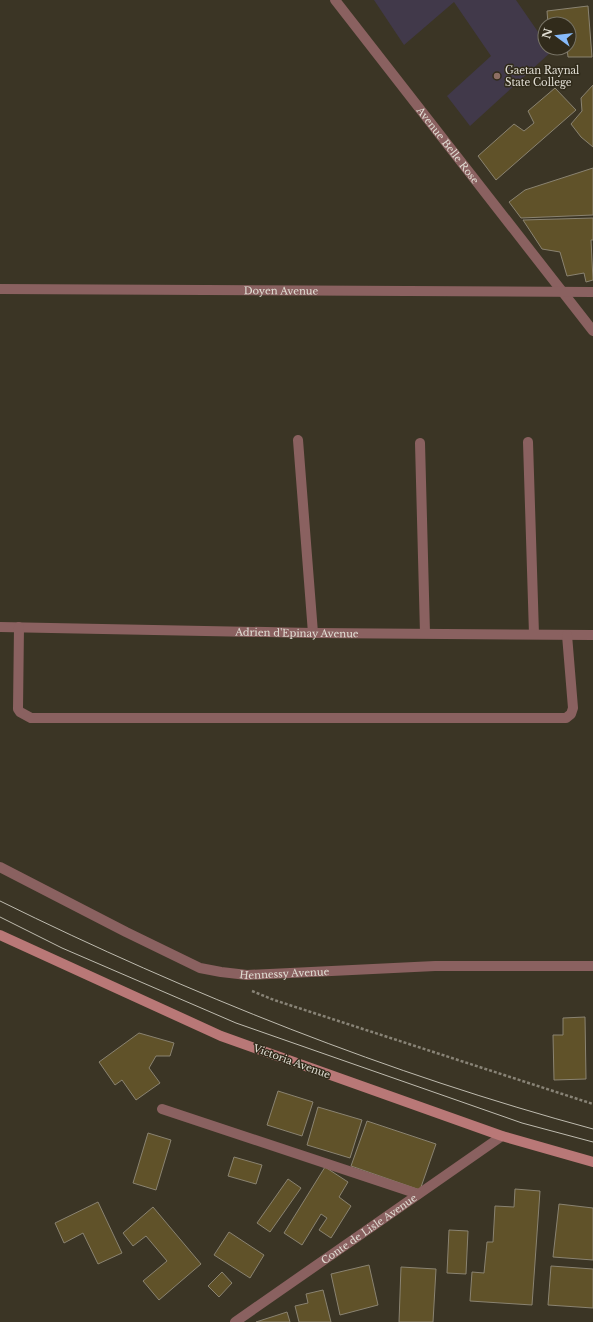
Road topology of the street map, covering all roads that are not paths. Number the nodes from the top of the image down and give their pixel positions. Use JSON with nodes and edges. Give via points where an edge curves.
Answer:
{"nodes":[{"id":1,"x":335,"y":0,"type":"edge"},
{"id":2,"x":0,"y":289,"type":"edge"},
{"id":3,"x":561,"y":291,"type":"junction"},
{"id":4,"x":593,"y":292,"type":"edge"},
{"id":5,"x":593,"y":331,"type":"edge"},
{"id":6,"x":298,"y":440,"type":"dead end"},
{"id":7,"x":528,"y":442,"type":"dead end"},
{"id":8,"x":420,"y":444,"type":"dead end"},
{"id":9,"x":0,"y":627,"type":"edge"},
{"id":10,"x":19,"y":627,"type":"junction"},
{"id":11,"x":312,"y":633,"type":"junction"},
{"id":12,"x":425,"y":633,"type":"junction"},
{"id":13,"x":534,"y":634,"type":"junction"},
{"id":14,"x":567,"y":635,"type":"junction"},
{"id":15,"x":593,"y":635,"type":"edge"},
{"id":16,"x":0,"y":867,"type":"edge"},
{"id":17,"x":0,"y":935,"type":"edge"},
{"id":18,"x":593,"y":966,"type":"edge"},
{"id":19,"x":162,"y":1109,"type":"dead end"},
{"id":20,"x":502,"y":1136,"type":"junction"},
{"id":21,"x":593,"y":1162,"type":"edge"},
{"id":22,"x":418,"y":1194,"type":"junction"},
{"id":23,"x":235,"y":1322,"type":"edge"}],
"edges":[{"from":1,"to":3,"type":"street","name":"Avenue Belle Rose"},
{"from":2,"to":3,"type":"street","name":"Doyen Avenue"},
{"from":3,"to":4,"type":"street","name":"Doyen Avenue"},
{"from":3,"to":5,"type":"street","name":"Avenue Belle Rose"},
{"from":6,"to":11,"type":"street"},
{"from":7,"to":13,"type":"street"},
{"from":8,"to":12,"type":"street"},
{"from":9,"to":10,"type":"street","name":"Adrien d'Epinay Avenue"},
{"from":10,"to":11,"type":"street","name":"Adrien d'Epinay Avenue"},
{"from":10,"to":14,"type":"street","via":[[18,709],[31,718],[566,718],[573,708]]},
{"from":11,"to":12,"type":"street","name":"Adrien d'Epinay Avenue"},
{"from":12,"to":13,"type":"street","name":"Adrien d'Epinay Avenue"},
{"from":13,"to":14,"type":"street","name":"Adrien d'Epinay Avenue"},
{"from":14,"to":15,"type":"street","name":"Adrien d'Epinay Avenue"},
{"from":16,"to":18,"type":"street","name":"Hennessy Avenue","via":[[200,968],[221,972],[247,975],[435,966]]},
{"from":17,"to":20,"type":"main road","name":"Victoria Avenue","via":[[222,1036]]},
{"from":19,"to":22,"type":"street"},
{"from":20,"to":21,"type":"main road","name":"Victoria Avenue"},
{"from":20,"to":22,"type":"street","name":"Conte de Lisle Avenue"},
{"from":22,"to":23,"type":"street","name":"Conte de Lisle Avenue"}]}
